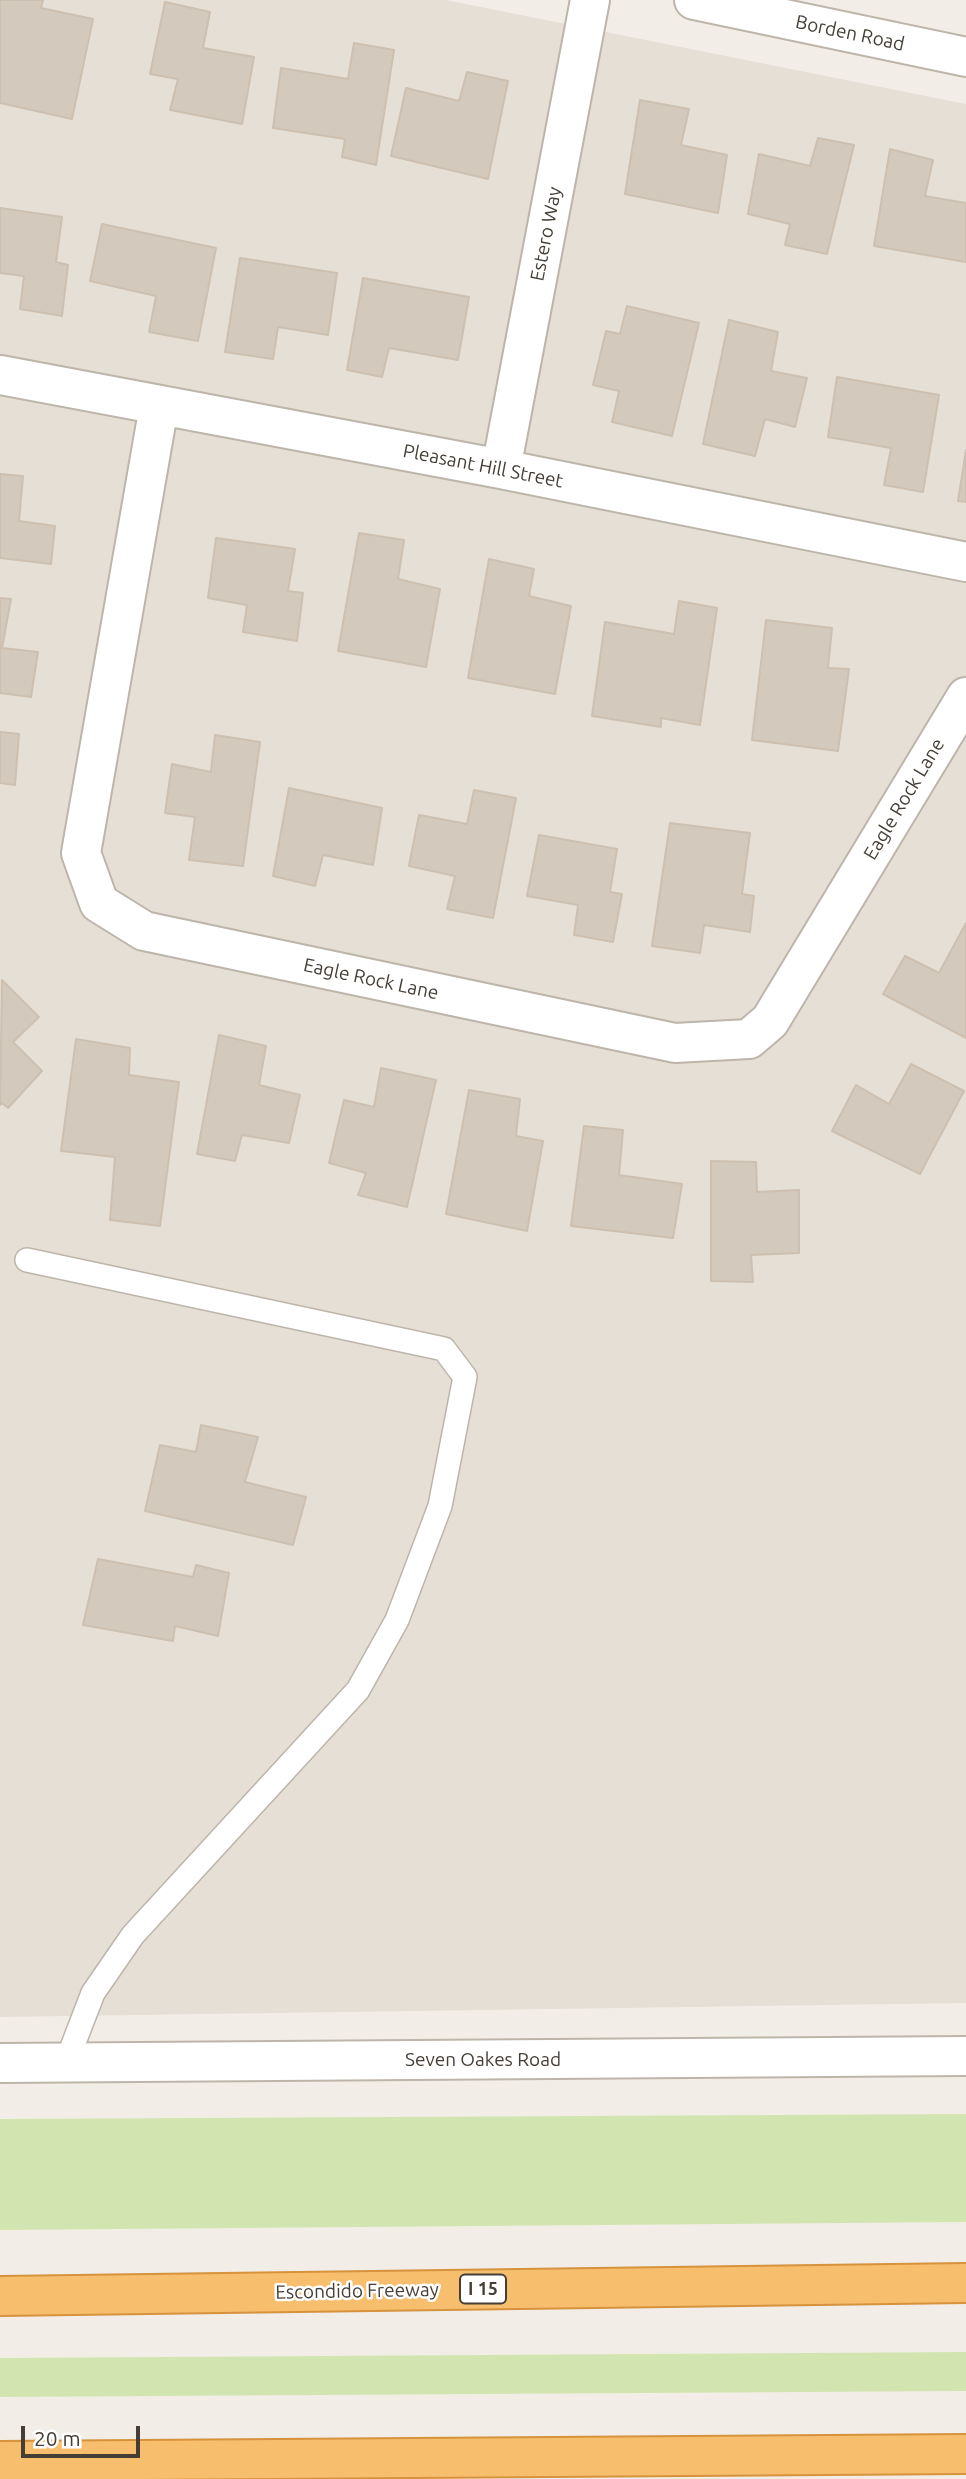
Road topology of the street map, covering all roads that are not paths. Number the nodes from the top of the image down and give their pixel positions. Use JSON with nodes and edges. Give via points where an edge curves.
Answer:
{"nodes":[{"id":1,"x":590,"y":0,"type":"edge"},
{"id":2,"x":694,"y":0,"type":"edge"},
{"id":3,"x":966,"y":57,"type":"edge"},
{"id":4,"x":0,"y":375,"type":"edge"},
{"id":5,"x":159,"y":406,"type":"junction"},
{"id":6,"x":501,"y":469,"type":"junction"},
{"id":7,"x":966,"y":562,"type":"edge"},
{"id":8,"x":966,"y":697,"type":"edge"},
{"id":9,"x":27,"y":1260,"type":"dead end"},
{"id":10,"x":966,"y":2056,"type":"edge"},
{"id":11,"x":0,"y":2063,"type":"edge"},
{"id":12,"x":66,"y":2063,"type":"junction"},
{"id":13,"x":966,"y":2283,"type":"edge"},
{"id":14,"x":0,"y":2296,"type":"edge"},
{"id":15,"x":966,"y":2454,"type":"edge"},
{"id":16,"x":0,"y":2461,"type":"edge"}],
"edges":[{"from":1,"to":6,"type":"street","name":"Estero Way"},
{"from":2,"to":3,"type":"street","name":"Borden Road"},
{"from":4,"to":5,"type":"street","name":"Pleasant Hill Street"},
{"from":5,"to":6,"type":"street","name":"Pleasant Hill Street"},
{"from":5,"to":8,"type":"street","name":"Eagle Rock Lane","via":[[81,853],[99,903],[144,930],[675,1043],[749,1039],[770,1021]]},
{"from":6,"to":7,"type":"street","name":"Pleasant Hill Street"},
{"from":9,"to":12,"type":"lane","via":[[444,1349],[465,1377],[440,1506],[397,1620],[358,1690],[133,1935],[93,1993]]},
{"from":10,"to":12,"type":"street","name":"Seven Oakes Road"},
{"from":11,"to":12,"type":"street","name":"Seven Oakes Road"},
{"from":13,"to":14,"type":"highway","name":"Escondido Freeway","number":"I 15"},
{"from":15,"to":16,"type":"highway"}]}
